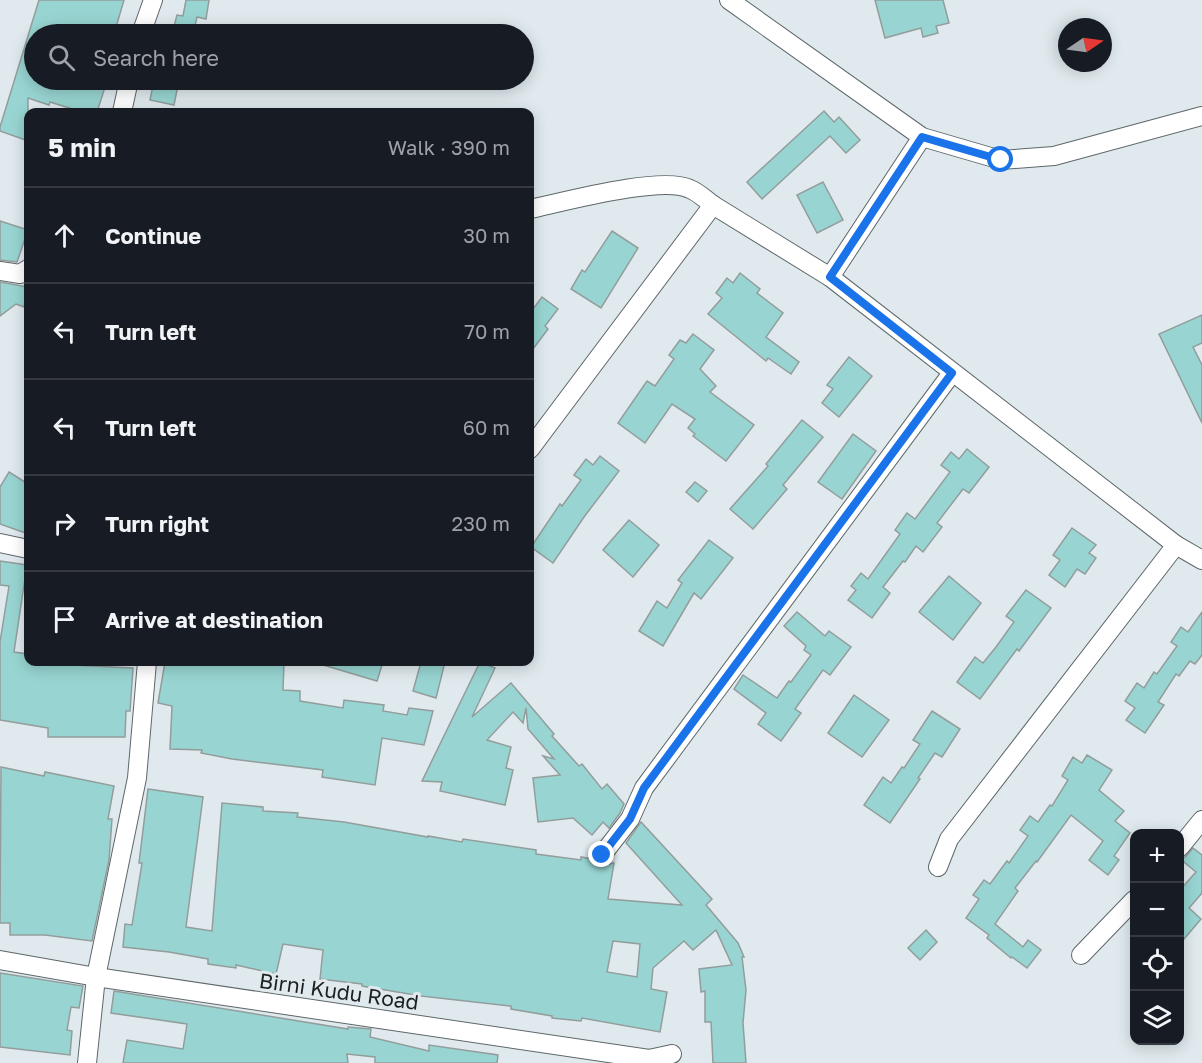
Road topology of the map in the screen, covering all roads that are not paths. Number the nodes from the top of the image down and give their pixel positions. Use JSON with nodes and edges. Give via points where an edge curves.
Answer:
{"nodes":[{"id":1,"x":153,"y":0,"type":"edge"},
{"id":2,"x":729,"y":0,"type":"edge"},
{"id":3,"x":145,"y":24,"type":"edge"},
{"id":4,"x":127,"y":90,"type":"edge"},
{"id":5,"x":123,"y":108,"type":"edge"},
{"id":6,"x":1202,"y":116,"type":"edge"},
{"id":7,"x":922,"y":137,"type":"junction"},
{"id":8,"x":713,"y":206,"type":"junction"},
{"id":9,"x":534,"y":208,"type":"edge"},
{"id":10,"x":0,"y":271,"type":"edge"},
{"id":11,"x":24,"y":272,"type":"edge"},
{"id":12,"x":830,"y":277,"type":"junction"},
{"id":13,"x":952,"y":373,"type":"junction"},
{"id":14,"x":534,"y":444,"type":"edge"},
{"id":15,"x":0,"y":543,"type":"edge"},
{"id":16,"x":1176,"y":544,"type":"junction"},
{"id":17,"x":24,"y":548,"type":"edge"},
{"id":18,"x":1202,"y":560,"type":"edge"},
{"id":19,"x":147,"y":666,"type":"edge"},
{"id":20,"x":1202,"y":820,"type":"edge"},
{"id":21,"x":1184,"y":841,"type":"edge"},
{"id":22,"x":602,"y":855,"type":"dead end"},
{"id":23,"x":938,"y":867,"type":"dead end"},
{"id":24,"x":1130,"y":905,"type":"edge"},
{"id":25,"x":1081,"y":955,"type":"dead end"},
{"id":26,"x":0,"y":960,"type":"edge"},
{"id":27,"x":96,"y":977,"type":"junction"},
{"id":28,"x":672,"y":1054,"type":"dead end"},
{"id":29,"x":87,"y":1063,"type":"edge"}],
"edges":[{"from":1,"to":3,"type":"street"},
{"from":2,"to":7,"type":"street"},
{"from":4,"to":5,"type":"street"},
{"from":6,"to":7,"type":"street","via":[[1054,156],[1001,160]]},
{"from":7,"to":12,"type":"street"},
{"from":8,"to":9,"type":"street","via":[[690,188],[664,184]]},
{"from":8,"to":12,"type":"street"},
{"from":8,"to":14,"type":"street"},
{"from":10,"to":11,"type":"street"},
{"from":12,"to":13,"type":"street"},
{"from":13,"to":16,"type":"street"},
{"from":13,"to":22,"type":"street","via":[[644,788],[630,819]]},
{"from":15,"to":17,"type":"street"},
{"from":16,"to":18,"type":"street"},
{"from":16,"to":23,"type":"street","via":[[949,839]]},
{"from":19,"to":27,"type":"street","via":[[137,778]]},
{"from":20,"to":21,"type":"street"},
{"from":24,"to":25,"type":"street"},
{"from":26,"to":27,"type":"street","name":"Birni Kudu Road"},
{"from":27,"to":28,"type":"street","name":"Birni Kudu Road","via":[[649,1059]]},
{"from":27,"to":29,"type":"street"}]}
